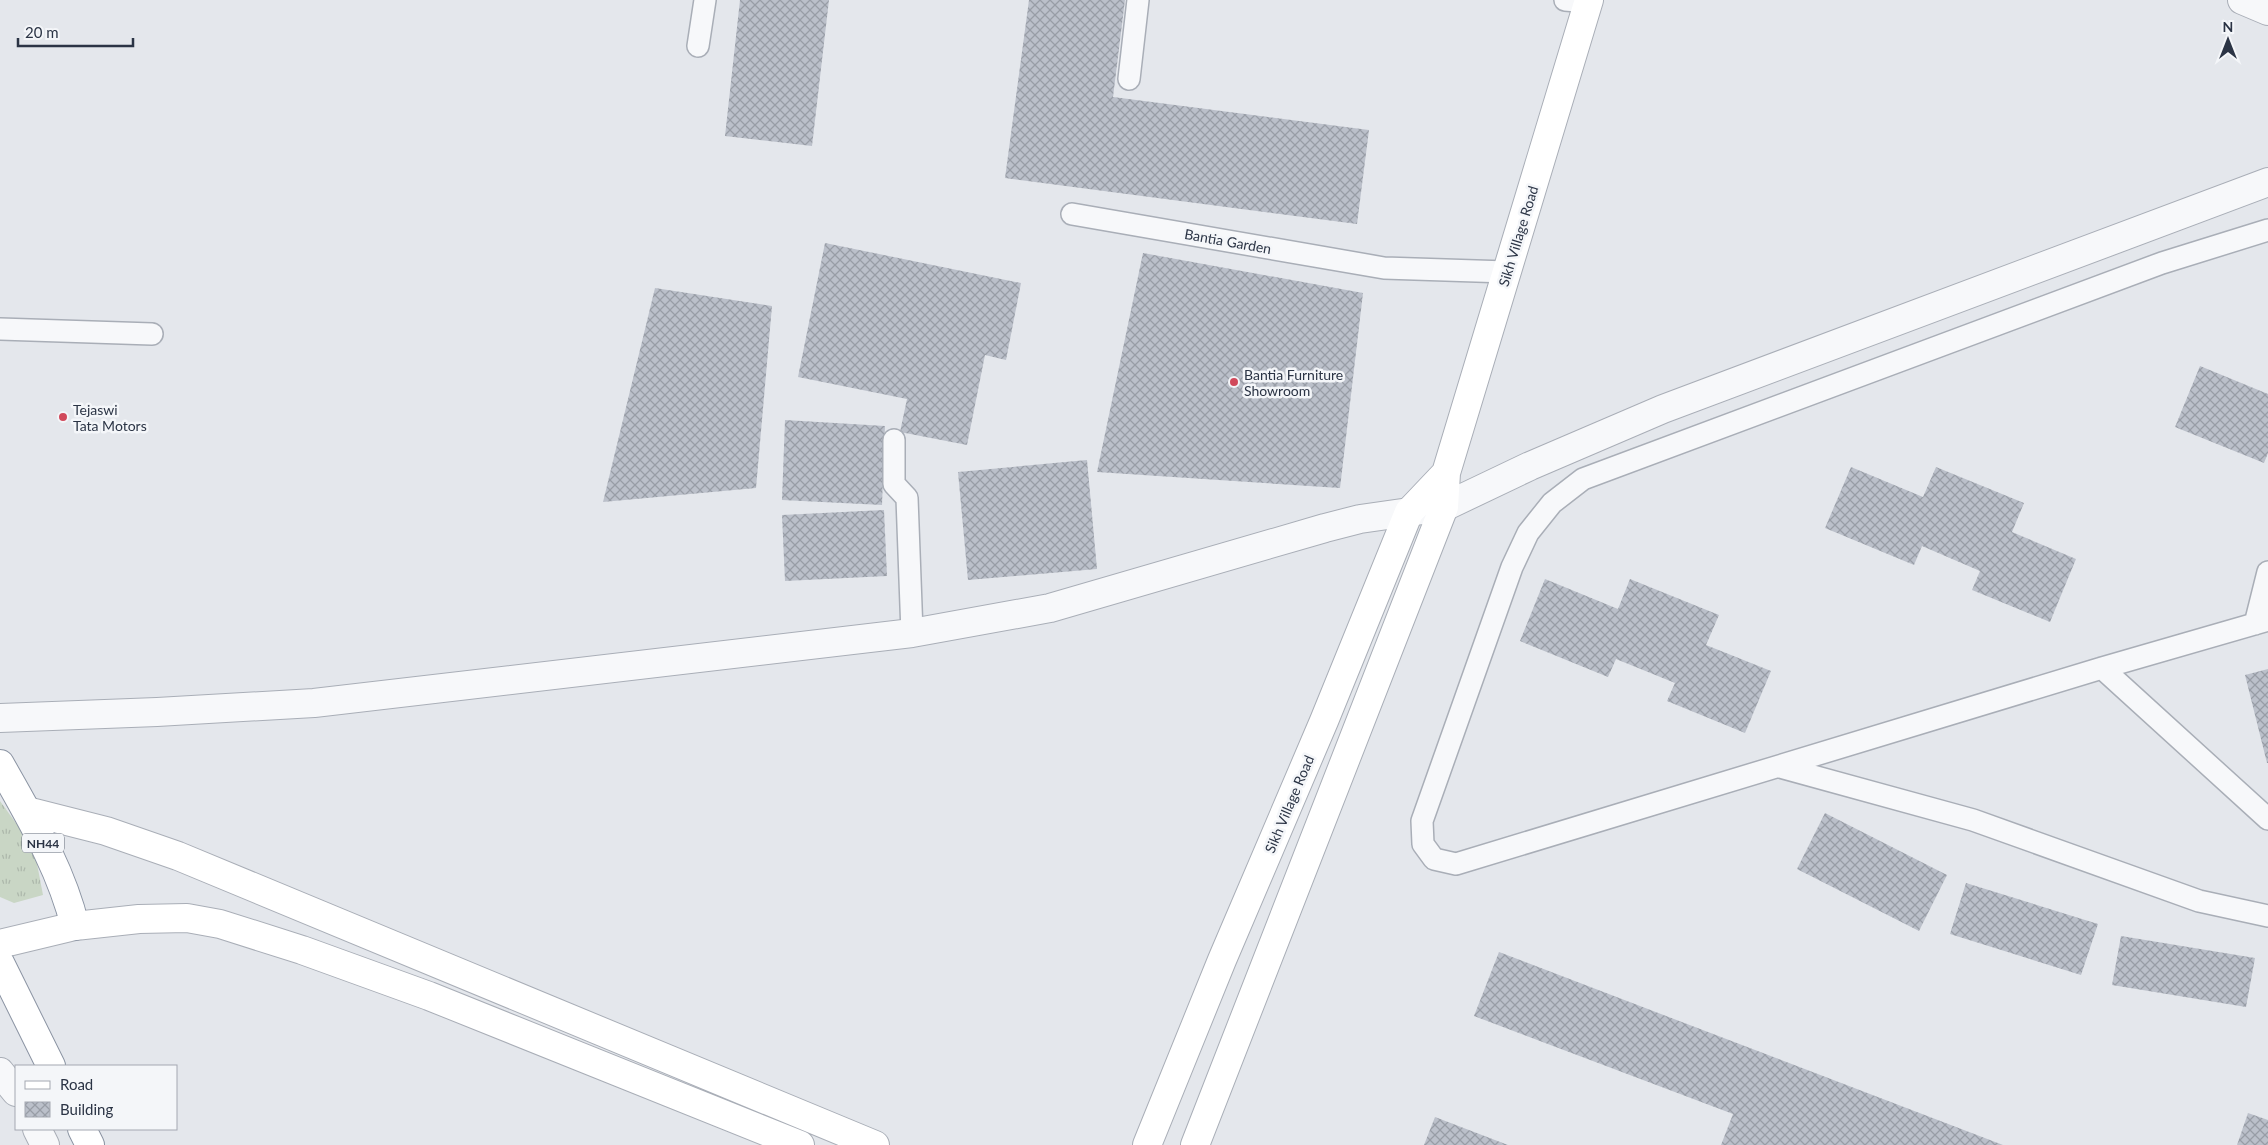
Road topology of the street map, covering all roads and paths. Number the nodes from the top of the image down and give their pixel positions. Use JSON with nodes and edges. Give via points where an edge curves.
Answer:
{"nodes":[{"id":1,"x":705,"y":0,"type":"edge"},
{"id":2,"x":1138,"y":0,"type":"edge"},
{"id":3,"x":2242,"y":0,"type":"edge"},
{"id":4,"x":1581,"y":1,"type":"edge"},
{"id":5,"x":2268,"y":11,"type":"edge"},
{"id":6,"x":698,"y":46,"type":"dead end"},
{"id":7,"x":1128,"y":79,"type":"dead end"},
{"id":8,"x":2268,"y":182,"type":"edge"},
{"id":9,"x":1072,"y":214,"type":"dead end"},
{"id":10,"x":2268,"y":230,"type":"edge"},
{"id":11,"x":1507,"y":272,"type":"junction"},
{"id":12,"x":0,"y":330,"type":"edge"},
{"id":13,"x":152,"y":334,"type":"dead end"},
{"id":14,"x":894,"y":440,"type":"dead end"},
{"id":15,"x":1446,"y":473,"type":"junction"},
{"id":16,"x":1444,"y":507,"type":"junction"},
{"id":17,"x":1409,"y":512,"type":"junction"},
{"id":18,"x":2268,"y":572,"type":"edge"},
{"id":19,"x":2262,"y":622,"type":"edge"},
{"id":20,"x":912,"y":633,"type":"junction"},
{"id":21,"x":2102,"y":668,"type":"junction"},
{"id":22,"x":0,"y":718,"type":"edge"},
{"id":23,"x":0,"y":764,"type":"edge"},
{"id":24,"x":1780,"y":767,"type":"junction"},
{"id":25,"x":27,"y":811,"type":"junction"},
{"id":26,"x":2268,"y":819,"type":"edge"},
{"id":27,"x":2268,"y":916,"type":"edge"},
{"id":28,"x":75,"y":926,"type":"junction"},
{"id":29,"x":0,"y":944,"type":"edge"},
{"id":30,"x":0,"y":963,"type":"edge"},
{"id":31,"x":51,"y":1065,"type":"edge"},
{"id":32,"x":0,"y":1072,"type":"edge"},
{"id":33,"x":15,"y":1091,"type":"edge"},
{"id":34,"x":36,"y":1130,"type":"edge"},
{"id":35,"x":82,"y":1130,"type":"edge"},
{"id":36,"x":44,"y":1145,"type":"edge"},
{"id":37,"x":90,"y":1145,"type":"edge"},
{"id":38,"x":800,"y":1145,"type":"edge"},
{"id":39,"x":875,"y":1145,"type":"edge"},
{"id":40,"x":1147,"y":1145,"type":"edge"},
{"id":41,"x":1195,"y":1145,"type":"edge"}],
"edges":[{"from":1,"to":6,"type":"lane"},
{"from":2,"to":7,"type":"lane"},
{"from":3,"to":5,"type":"street"},
{"from":4,"to":11,"type":"main road","name":"Sikh Village Road"},
{"from":8,"to":16,"type":"street","via":[[1663,409]]},
{"from":9,"to":11,"type":"lane","name":"Bantia Garden","via":[[1384,268]]},
{"from":10,"to":24,"type":"lane","via":[[2162,263],[1583,479],[1552,503],[1528,534],[1512,567],[1422,821],[1423,844],[1434,859],[1456,864]]},
{"from":11,"to":15,"type":"main road","name":"Sikh Village Road"},
{"from":12,"to":13,"type":"lane"},
{"from":14,"to":20,"type":"lane","via":[[894,484],[907,498]]},
{"from":15,"to":16,"type":"main road","name":"Sikh Village Road"},
{"from":15,"to":17,"type":"main road","name":"Sikh Village Road"},
{"from":16,"to":17,"type":"street"},
{"from":16,"to":41,"type":"main road","name":"Sikh Village Road"},
{"from":17,"to":20,"type":"street","via":[[1325,528],[1050,608]]},
{"from":17,"to":40,"type":"main road","name":"Sikh Village Road"},
{"from":18,"to":19,"type":"lane"},
{"from":19,"to":21,"type":"lane"},
{"from":20,"to":22,"type":"street","via":[[314,703]]},
{"from":21,"to":24,"type":"lane"},
{"from":21,"to":26,"type":"lane"},
{"from":23,"to":25,"type":"main road","number":"NH44"},
{"from":24,"to":27,"type":"lane","via":[[1973,820],[2199,901]]},
{"from":25,"to":28,"type":"main road","number":"NH44","via":[[67,896]]},
{"from":25,"to":39,"type":"main road","via":[[106,831],[178,856]]},
{"from":28,"to":29,"type":"main road"},
{"from":28,"to":38,"type":"main road","via":[[186,918],[220,924],[429,996]]},
{"from":30,"to":31,"type":"main road"},
{"from":32,"to":33,"type":"street"},
{"from":34,"to":36,"type":"street"},
{"from":35,"to":37,"type":"main road"}]}
